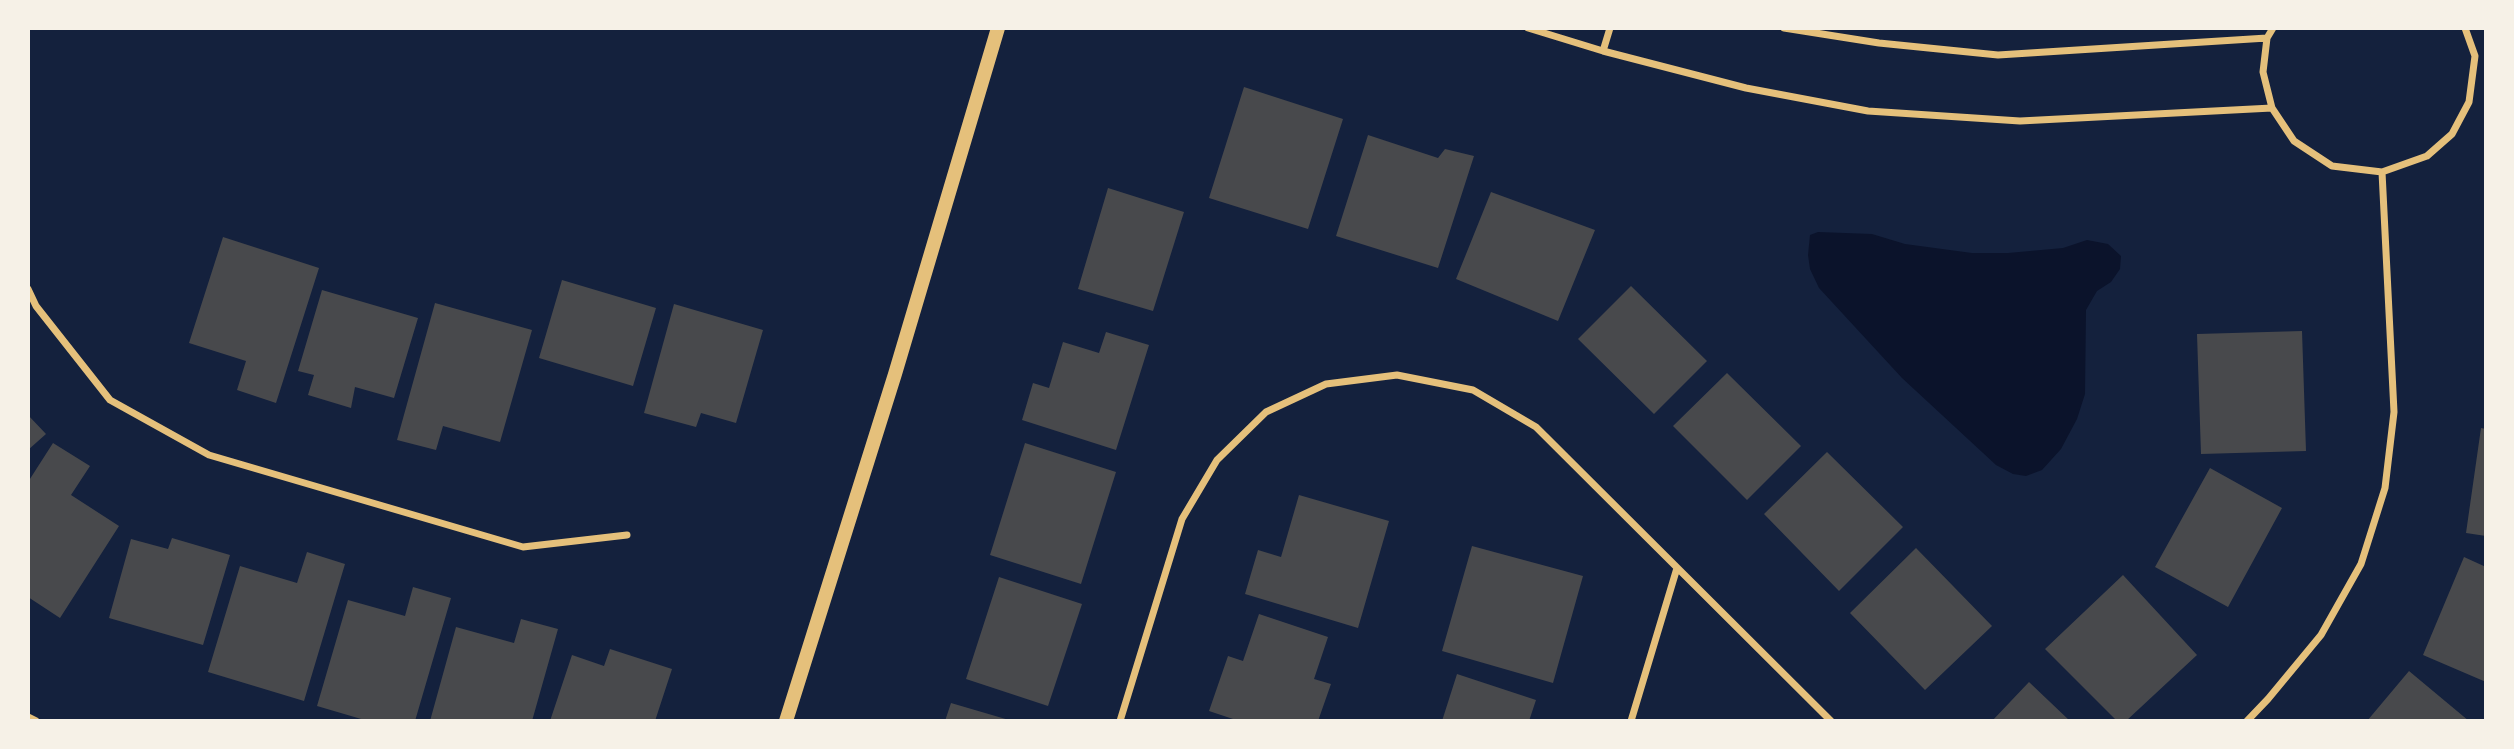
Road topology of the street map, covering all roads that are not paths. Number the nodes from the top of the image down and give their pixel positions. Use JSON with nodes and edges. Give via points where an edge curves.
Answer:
{"nodes":[{"id":1,"x":998,"y":28,"type":"edge"},
{"id":2,"x":1528,"y":28,"type":"edge"},
{"id":3,"x":1610,"y":28,"type":"edge"},
{"id":4,"x":1784,"y":28,"type":"edge"},
{"id":5,"x":2273,"y":28,"type":"edge"},
{"id":6,"x":2465,"y":28,"type":"edge"},
{"id":7,"x":2267,"y":38,"type":"junction"},
{"id":8,"x":1603,"y":51,"type":"junction"},
{"id":9,"x":2475,"y":56,"type":"junction"},
{"id":10,"x":2486,"y":56,"type":"edge"},
{"id":11,"x":2272,"y":107,"type":"junction"},
{"id":12,"x":2382,"y":172,"type":"junction"},
{"id":13,"x":28,"y":289,"type":"edge"},
{"id":14,"x":627,"y":536,"type":"dead end"},
{"id":15,"x":1677,"y":568,"type":"junction"},
{"id":16,"x":28,"y":717,"type":"edge"},
{"id":17,"x":36,"y":721,"type":"edge"},
{"id":18,"x":786,"y":721,"type":"edge"},
{"id":19,"x":1121,"y":721,"type":"edge"},
{"id":20,"x":1631,"y":721,"type":"edge"},
{"id":21,"x":1831,"y":721,"type":"edge"},
{"id":22,"x":2247,"y":721,"type":"edge"}],
"edges":[{"from":1,"to":18,"type":"main road"},
{"from":2,"to":8,"type":"street"},
{"from":3,"to":8,"type":"street"},
{"from":4,"to":7,"type":"street","via":[[1998,55]]},
{"from":5,"to":7,"type":"street"},
{"from":6,"to":9,"type":"street"},
{"from":7,"to":11,"type":"street","via":[[2263,72]]},
{"from":8,"to":11,"type":"street","via":[[1746,88],[1868,111],[2020,121]]},
{"from":9,"to":10,"type":"street"},
{"from":9,"to":12,"type":"street","via":[[2469,102],[2452,134],[2427,156]]},
{"from":11,"to":12,"type":"street","via":[[2294,141],[2332,166]]},
{"from":12,"to":22,"type":"street","via":[[2394,412],[2385,488],[2361,564],[2321,635]]},
{"from":13,"to":14,"type":"street","via":[[36,306],[110,400],[209,455],[523,547]]},
{"from":15,"to":19,"type":"street","via":[[1536,427],[1473,390],[1397,375],[1326,384],[1266,412],[1217,460],[1182,519]]},
{"from":15,"to":20,"type":"street"},
{"from":15,"to":21,"type":"street"},
{"from":16,"to":17,"type":"street"}]}
